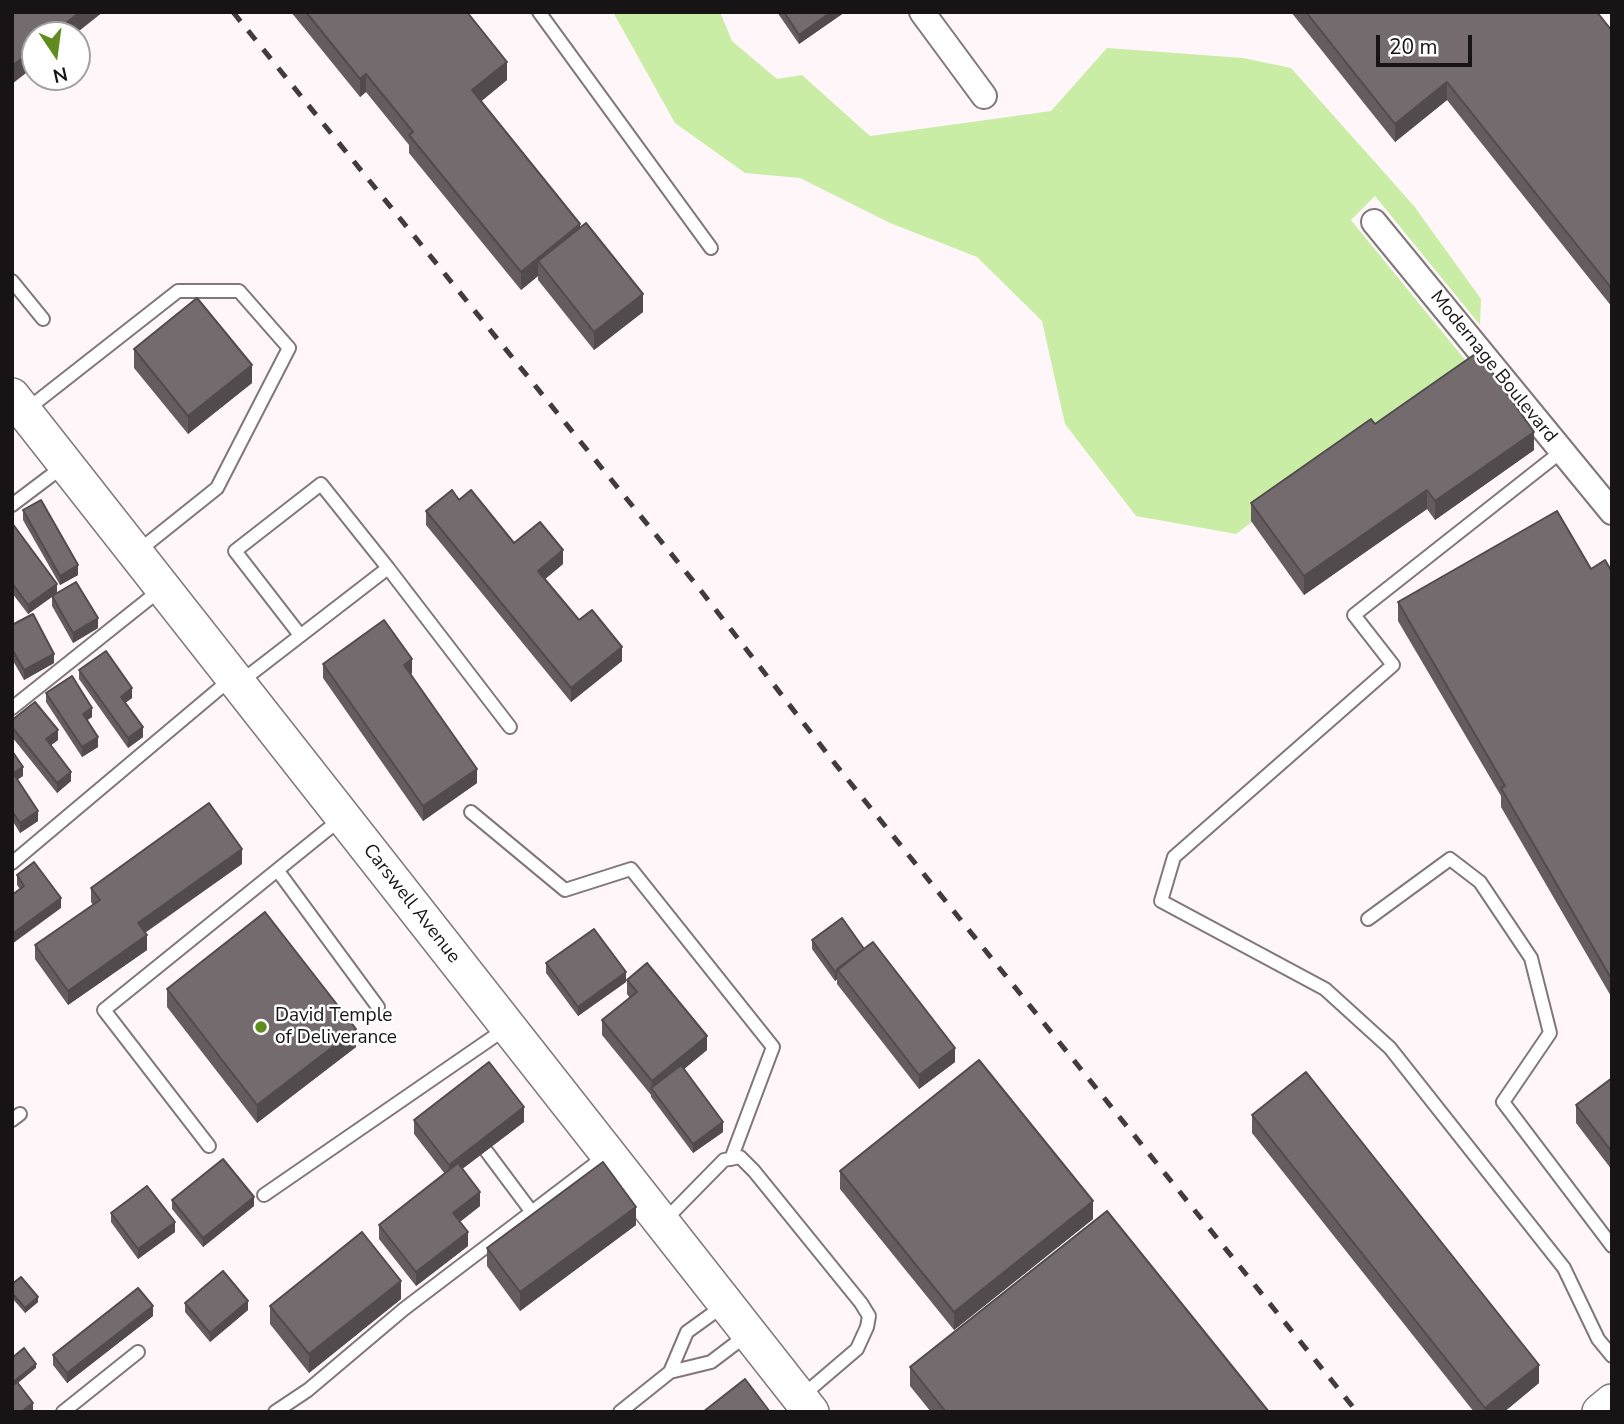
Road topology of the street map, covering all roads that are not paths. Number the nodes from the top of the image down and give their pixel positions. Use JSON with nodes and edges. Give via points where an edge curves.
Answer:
{"nodes":[{"id":1,"x":539,"y":12,"type":"edge"},
{"id":2,"x":922,"y":12,"type":"edge"},
{"id":3,"x":984,"y":96,"type":"dead end"},
{"id":4,"x":1374,"y":222,"type":"dead end"},
{"id":5,"x":711,"y":248,"type":"dead end"},
{"id":6,"x":12,"y":281,"type":"edge"},
{"id":7,"x":43,"y":319,"type":"dead end"},
{"id":8,"x":18,"y":404,"type":"edge"},
{"id":9,"x":1562,"y":451,"type":"junction"},
{"id":10,"x":66,"y":464,"type":"junction"},
{"id":11,"x":12,"y":505,"type":"edge"},
{"id":12,"x":1612,"y":512,"type":"edge"},
{"id":13,"x":135,"y":553,"type":"junction"},
{"id":14,"x":388,"y":568,"type":"junction"},
{"id":15,"x":163,"y":587,"type":"junction"},
{"id":16,"x":300,"y":635,"type":"junction"},
{"id":17,"x":235,"y":680,"type":"junction"},
{"id":18,"x":12,"y":708,"type":"edge"},
{"id":19,"x":510,"y":727,"type":"dead end"},
{"id":20,"x":471,"y":812,"type":"dead end"},
{"id":21,"x":343,"y":817,"type":"junction"},
{"id":22,"x":12,"y":863,"type":"edge"},
{"id":23,"x":278,"y":871,"type":"junction"},
{"id":24,"x":1368,"y":919,"type":"dead end"},
{"id":25,"x":378,"y":1007,"type":"dead end"},
{"id":26,"x":508,"y":1027,"type":"junction"},
{"id":27,"x":209,"y":1146,"type":"dead end"},
{"id":28,"x":486,"y":1152,"type":"edge"},
{"id":29,"x":608,"y":1154,"type":"junction"},
{"id":30,"x":735,"y":1158,"type":"junction"},
{"id":31,"x":264,"y":1195,"type":"dead end"},
{"id":32,"x":531,"y":1212,"type":"junction"},
{"id":33,"x":662,"y":1222,"type":"junction"},
{"id":34,"x":1612,"y":1246,"type":"edge"},
{"id":35,"x":726,"y":1304,"type":"junction"},
{"id":36,"x":749,"y":1333,"type":"junction"},
{"id":37,"x":138,"y":1352,"type":"dead end"},
{"id":38,"x":1612,"y":1356,"type":"edge"},
{"id":39,"x":670,"y":1372,"type":"junction"},
{"id":40,"x":1612,"y":1402,"type":"edge"},
{"id":41,"x":806,"y":1405,"type":"edge"},
{"id":42,"x":63,"y":1412,"type":"edge"},
{"id":43,"x":275,"y":1412,"type":"edge"},
{"id":44,"x":620,"y":1412,"type":"edge"},
{"id":45,"x":1600,"y":1412,"type":"edge"}],
"edges":[{"from":1,"to":5,"type":"lane"},
{"from":2,"to":3,"type":"street"},
{"from":4,"to":9,"type":"street","name":"Modernage Boulevard"},
{"from":6,"to":7,"type":"lane"},
{"from":8,"to":10,"type":"street","name":"Carswell Avenue"},
{"from":8,"to":13,"type":"lane","via":[[178,291],[239,291],[289,348],[217,488]]},
{"from":9,"to":12,"type":"street","name":"Modernage Boulevard"},
{"from":9,"to":38,"type":"lane","via":[[1354,615],[1393,665],[1174,857],[1161,901],[1325,989],[1391,1048],[1564,1268],[1598,1339]]},
{"from":10,"to":11,"type":"lane"},
{"from":10,"to":13,"type":"street","name":"Carswell Avenue"},
{"from":13,"to":15,"type":"street","name":"Carswell Avenue"},
{"from":14,"to":16,"type":"lane"},
{"from":14,"to":16,"type":"lane","via":[[321,484],[235,551]]},
{"from":14,"to":19,"type":"lane"},
{"from":15,"to":17,"type":"street","name":"Carswell Avenue"},
{"from":15,"to":18,"type":"lane"},
{"from":16,"to":17,"type":"lane"},
{"from":17,"to":21,"type":"street","name":"Carswell Avenue"},
{"from":17,"to":22,"type":"lane"},
{"from":20,"to":30,"type":"lane","via":[[565,890],[631,869],[773,1047]]},
{"from":21,"to":23,"type":"lane"},
{"from":21,"to":26,"type":"street","name":"Carswell Avenue"},
{"from":23,"to":25,"type":"lane"},
{"from":23,"to":27,"type":"lane","via":[[104,1010]]},
{"from":24,"to":34,"type":"lane","via":[[1450,859],[1480,882],[1531,958],[1550,1033],[1503,1101]]},
{"from":26,"to":29,"type":"street","name":"Carswell Avenue"},
{"from":26,"to":31,"type":"lane"},
{"from":28,"to":32,"type":"lane"},
{"from":29,"to":32,"type":"lane"},
{"from":29,"to":33,"type":"street","name":"Carswell Avenue"},
{"from":30,"to":33,"type":"lane","via":[[724,1160]]},
{"from":30,"to":41,"type":"lane","via":[[754,1171],[869,1317],[857,1349]]},
{"from":32,"to":43,"type":"lane"},
{"from":33,"to":35,"type":"street","name":"Carswell Avenue"},
{"from":35,"to":36,"type":"street","name":"Carswell Avenue"},
{"from":35,"to":39,"type":"lane","via":[[687,1332]]},
{"from":36,"to":39,"type":"lane","via":[[710,1362]]},
{"from":36,"to":41,"type":"street","name":"Carswell Avenue"},
{"from":37,"to":42,"type":"lane"},
{"from":39,"to":44,"type":"lane"},
{"from":40,"to":45,"type":"street"}]}
